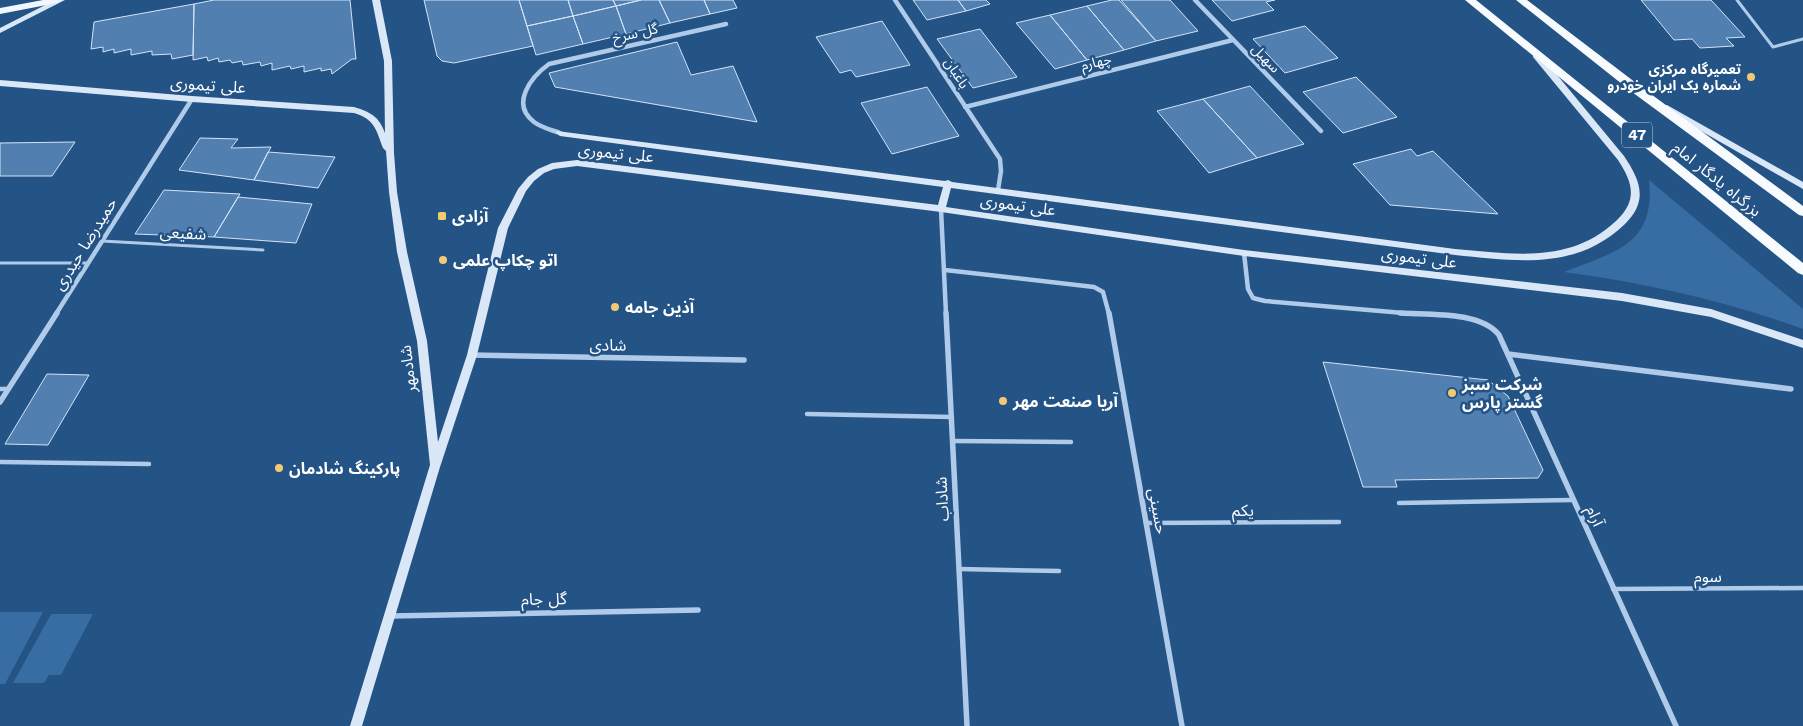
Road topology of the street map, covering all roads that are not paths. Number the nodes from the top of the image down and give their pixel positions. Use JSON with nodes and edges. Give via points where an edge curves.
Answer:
{"nodes":[{"id":1,"x":57,"y":0,"type":"edge"},
{"id":2,"x":61,"y":0,"type":"edge"},
{"id":3,"x":376,"y":0,"type":"edge"},
{"id":4,"x":895,"y":0,"type":"edge"},
{"id":5,"x":1195,"y":0,"type":"edge"},
{"id":6,"x":1470,"y":0,"type":"edge"},
{"id":7,"x":1521,"y":0,"type":"edge"},
{"id":8,"x":1737,"y":0,"type":"edge"},
{"id":9,"x":0,"y":11,"type":"edge"},
{"id":10,"x":726,"y":24,"type":"dead end"},
{"id":11,"x":0,"y":32,"type":"edge"},
{"id":12,"x":1803,"y":39,"type":"edge"},
{"id":13,"x":1233,"y":40,"type":"junction"},
{"id":14,"x":1531,"y":48,"type":"junction"},
{"id":15,"x":0,"y":83,"type":"edge"},
{"id":16,"x":1636,"y":89,"type":"junction"},
{"id":17,"x":192,"y":99,"type":"junction"},
{"id":18,"x":965,"y":107,"type":"junction"},
{"id":19,"x":1321,"y":131,"type":"dead end"},
{"id":20,"x":560,"y":133,"type":"joint"},
{"id":21,"x":390,"y":153,"type":"junction"},
{"id":22,"x":948,"y":183,"type":"junction"},
{"id":23,"x":1803,"y":186,"type":"edge"},
{"id":24,"x":998,"y":190,"type":"junction"},
{"id":25,"x":941,"y":209,"type":"junction"},
{"id":26,"x":1803,"y":212,"type":"edge"},
{"id":27,"x":102,"y":241,"type":"junction"},
{"id":28,"x":263,"y":250,"type":"dead end"},
{"id":29,"x":1244,"y":253,"type":"junction"},
{"id":30,"x":0,"y":263,"type":"edge"},
{"id":31,"x":88,"y":263,"type":"junction"},
{"id":32,"x":944,"y":270,"type":"junction"},
{"id":33,"x":1803,"y":270,"type":"edge"},
{"id":34,"x":1803,"y":344,"type":"edge"},
{"id":35,"x":1508,"y":354,"type":"junction"},
{"id":36,"x":472,"y":355,"type":"junction"},
{"id":37,"x":744,"y":360,"type":"dead end"},
{"id":38,"x":0,"y":389,"type":"edge"},
{"id":39,"x":8,"y":389,"type":"junction"},
{"id":40,"x":1791,"y":390,"type":"dead end"},
{"id":41,"x":0,"y":402,"type":"edge"},
{"id":42,"x":807,"y":414,"type":"dead end"},
{"id":43,"x":952,"y":417,"type":"junction"},
{"id":44,"x":953,"y":442,"type":"junction"},
{"id":45,"x":1071,"y":442,"type":"dead end"},
{"id":46,"x":0,"y":462,"type":"edge"},
{"id":47,"x":149,"y":464,"type":"dead end"},
{"id":48,"x":435,"y":467,"type":"junction"},
{"id":49,"x":1573,"y":500,"type":"junction"},
{"id":50,"x":1398,"y":503,"type":"dead end"},
{"id":51,"x":1339,"y":522,"type":"dead end"},
{"id":52,"x":1146,"y":523,"type":"junction"},
{"id":53,"x":959,"y":570,"type":"junction"},
{"id":54,"x":1059,"y":571,"type":"dead end"},
{"id":55,"x":1803,"y":588,"type":"edge"},
{"id":56,"x":1613,"y":589,"type":"junction"},
{"id":57,"x":698,"y":610,"type":"dead end"},
{"id":58,"x":390,"y":616,"type":"junction"},
{"id":59,"x":356,"y":726,"type":"edge"},
{"id":60,"x":967,"y":726,"type":"edge"},
{"id":61,"x":1182,"y":726,"type":"edge"},
{"id":62,"x":1676,"y":726,"type":"edge"}],
"edges":[{"from":1,"to":9,"type":"main road"},
{"from":2,"to":11,"type":"main road"},
{"from":3,"to":21,"type":"main road","name":"شادمهر","via":[[388,61]]},
{"from":4,"to":18,"type":"street","name":"باغبان"},
{"from":5,"to":13,"type":"street","name":"سهیل"},
{"from":6,"to":14,"type":"highway","name":"بزرگراه یادگار امام","number":"47"},
{"from":7,"to":16,"type":"highway","name":"بزرگراه یادگار امام","number":"47"},
{"from":8,"to":12,"type":"lane","via":[[1773,47]]},
{"from":10,"to":20,"type":"street","name":"گل سرخ","via":[[549,64],[540,69],[527,84],[524,108],[532,121]]},
{"from":13,"to":18,"type":"street","name":"چهارم"},
{"from":13,"to":19,"type":"street","name":"سهیل"},
{"from":14,"to":24,"type":"main road","name":"علی تیموری","via":[[1630,170],[1638,195],[1634,208],[1612,233],[1596,243],[1556,256],[1530,258],[1455,252]]},
{"from":14,"to":33,"type":"highway","name":"بزرگراه یادگار امام","number":"47"},
{"from":15,"to":17,"type":"main road","name":"علی تیموری"},
{"from":16,"to":23,"type":"main road"},
{"from":16,"to":26,"type":"highway","name":"بزرگراه یادگار امام","number":"47"},
{"from":17,"to":21,"type":"main road","name":"علی تیموری","via":[[367,113],[378,122]]},
{"from":17,"to":27,"type":"street","name":"حمیدرضا حیدری"},
{"from":18,"to":24,"type":"street","name":"باغبان","via":[[1000,159]]},
{"from":20,"to":22,"type":"main road","name":"علی تیموری"},
{"from":21,"to":48,"type":"main road","name":"شادمهر","via":[[402,252],[422,341]]},
{"from":22,"to":24,"type":"main road","name":"علی تیموری"},
{"from":22,"to":25,"type":"main road"},
{"from":25,"to":29,"type":"main road","name":"علی تیموری"},
{"from":25,"to":32,"type":"street","name":"شاداب"},
{"from":25,"to":36,"type":"main road","name":"علی تیموری","via":[[577,162],[552,166],[540,171],[522,189],[503,228]]},
{"from":27,"to":28,"type":"lane","name":"شفیعی"},
{"from":27,"to":31,"type":"street","name":"حمیدرضا حیدری"},
{"from":29,"to":34,"type":"main road","name":"علی تیموری","via":[[1667,304],[1711,313]]},
{"from":29,"to":35,"type":"street","name":"آرام","via":[[1248,289],[1253,298],[1485,322],[1496,330]]},
{"from":30,"to":31,"type":"lane"},
{"from":31,"to":39,"type":"street","name":"حمیدرضا حیدری"},
{"from":32,"to":43,"type":"street","name":"شاداب"},
{"from":32,"to":52,"type":"street","name":"حسینی","via":[[1094,287],[1103,292]]},
{"from":35,"to":40,"type":"street"},
{"from":35,"to":49,"type":"street","name":"آرام"},
{"from":36,"to":37,"type":"street","name":"شادی"},
{"from":36,"to":48,"type":"main road","name":"علی تیموری"},
{"from":38,"to":39,"type":"lane"},
{"from":39,"to":41,"type":"street","name":"حمیدرضا حیدری"},
{"from":42,"to":43,"type":"lane"},
{"from":43,"to":44,"type":"street","name":"شاداب"},
{"from":44,"to":45,"type":"lane"},
{"from":44,"to":53,"type":"street","name":"شاداب"},
{"from":46,"to":47,"type":"lane"},
{"from":48,"to":58,"type":"main road","name":"شادمهر"},
{"from":49,"to":50,"type":"lane"},
{"from":49,"to":56,"type":"street","name":"آرام"},
{"from":51,"to":52,"type":"lane","name":"یکم"},
{"from":52,"to":61,"type":"street","name":"حسینی"},
{"from":53,"to":54,"type":"lane"},
{"from":53,"to":60,"type":"street","name":"شاداب"},
{"from":55,"to":56,"type":"lane","name":"سوم"},
{"from":56,"to":62,"type":"street","name":"آرام"},
{"from":57,"to":58,"type":"street","name":"گل جام"},
{"from":58,"to":59,"type":"main road","name":"شادمهر"}]}
